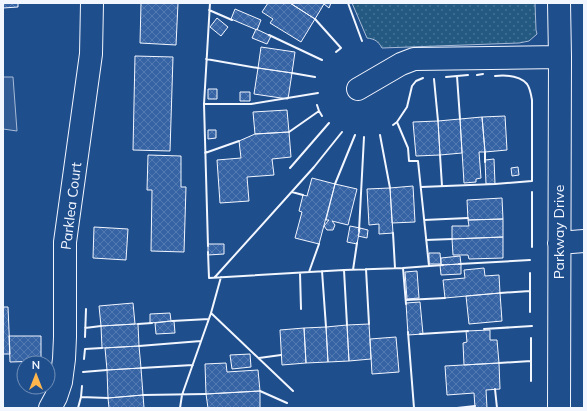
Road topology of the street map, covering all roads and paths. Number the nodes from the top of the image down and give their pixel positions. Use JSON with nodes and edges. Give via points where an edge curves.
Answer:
{"nodes":[{"id":1,"x":92,"y":3,"type":"edge"},
{"id":2,"x":558,"y":3,"type":"edge"},
{"id":3,"x":560,"y":57,"type":"junction"},
{"id":4,"x":358,"y":89,"type":"dead end"},
{"id":5,"x":584,"y":241,"type":"edge"},
{"id":6,"x":559,"y":243,"type":"junction"},
{"id":7,"x":50,"y":408,"type":"edge"},
{"id":8,"x":559,"y":408,"type":"edge"}],
"edges":[{"from":1,"to":7,"type":"street","name":"Parklea Court","via":[[91,54],[65,242],[64,359],[61,382]]},
{"from":2,"to":3,"type":"street","name":"Parkway Drive"},
{"from":3,"to":4,"type":"street","via":[[414,59]]},
{"from":3,"to":6,"type":"street","name":"Parkway Drive"},
{"from":5,"to":6,"type":"street"},
{"from":6,"to":8,"type":"street","name":"Parkway Drive"}]}
